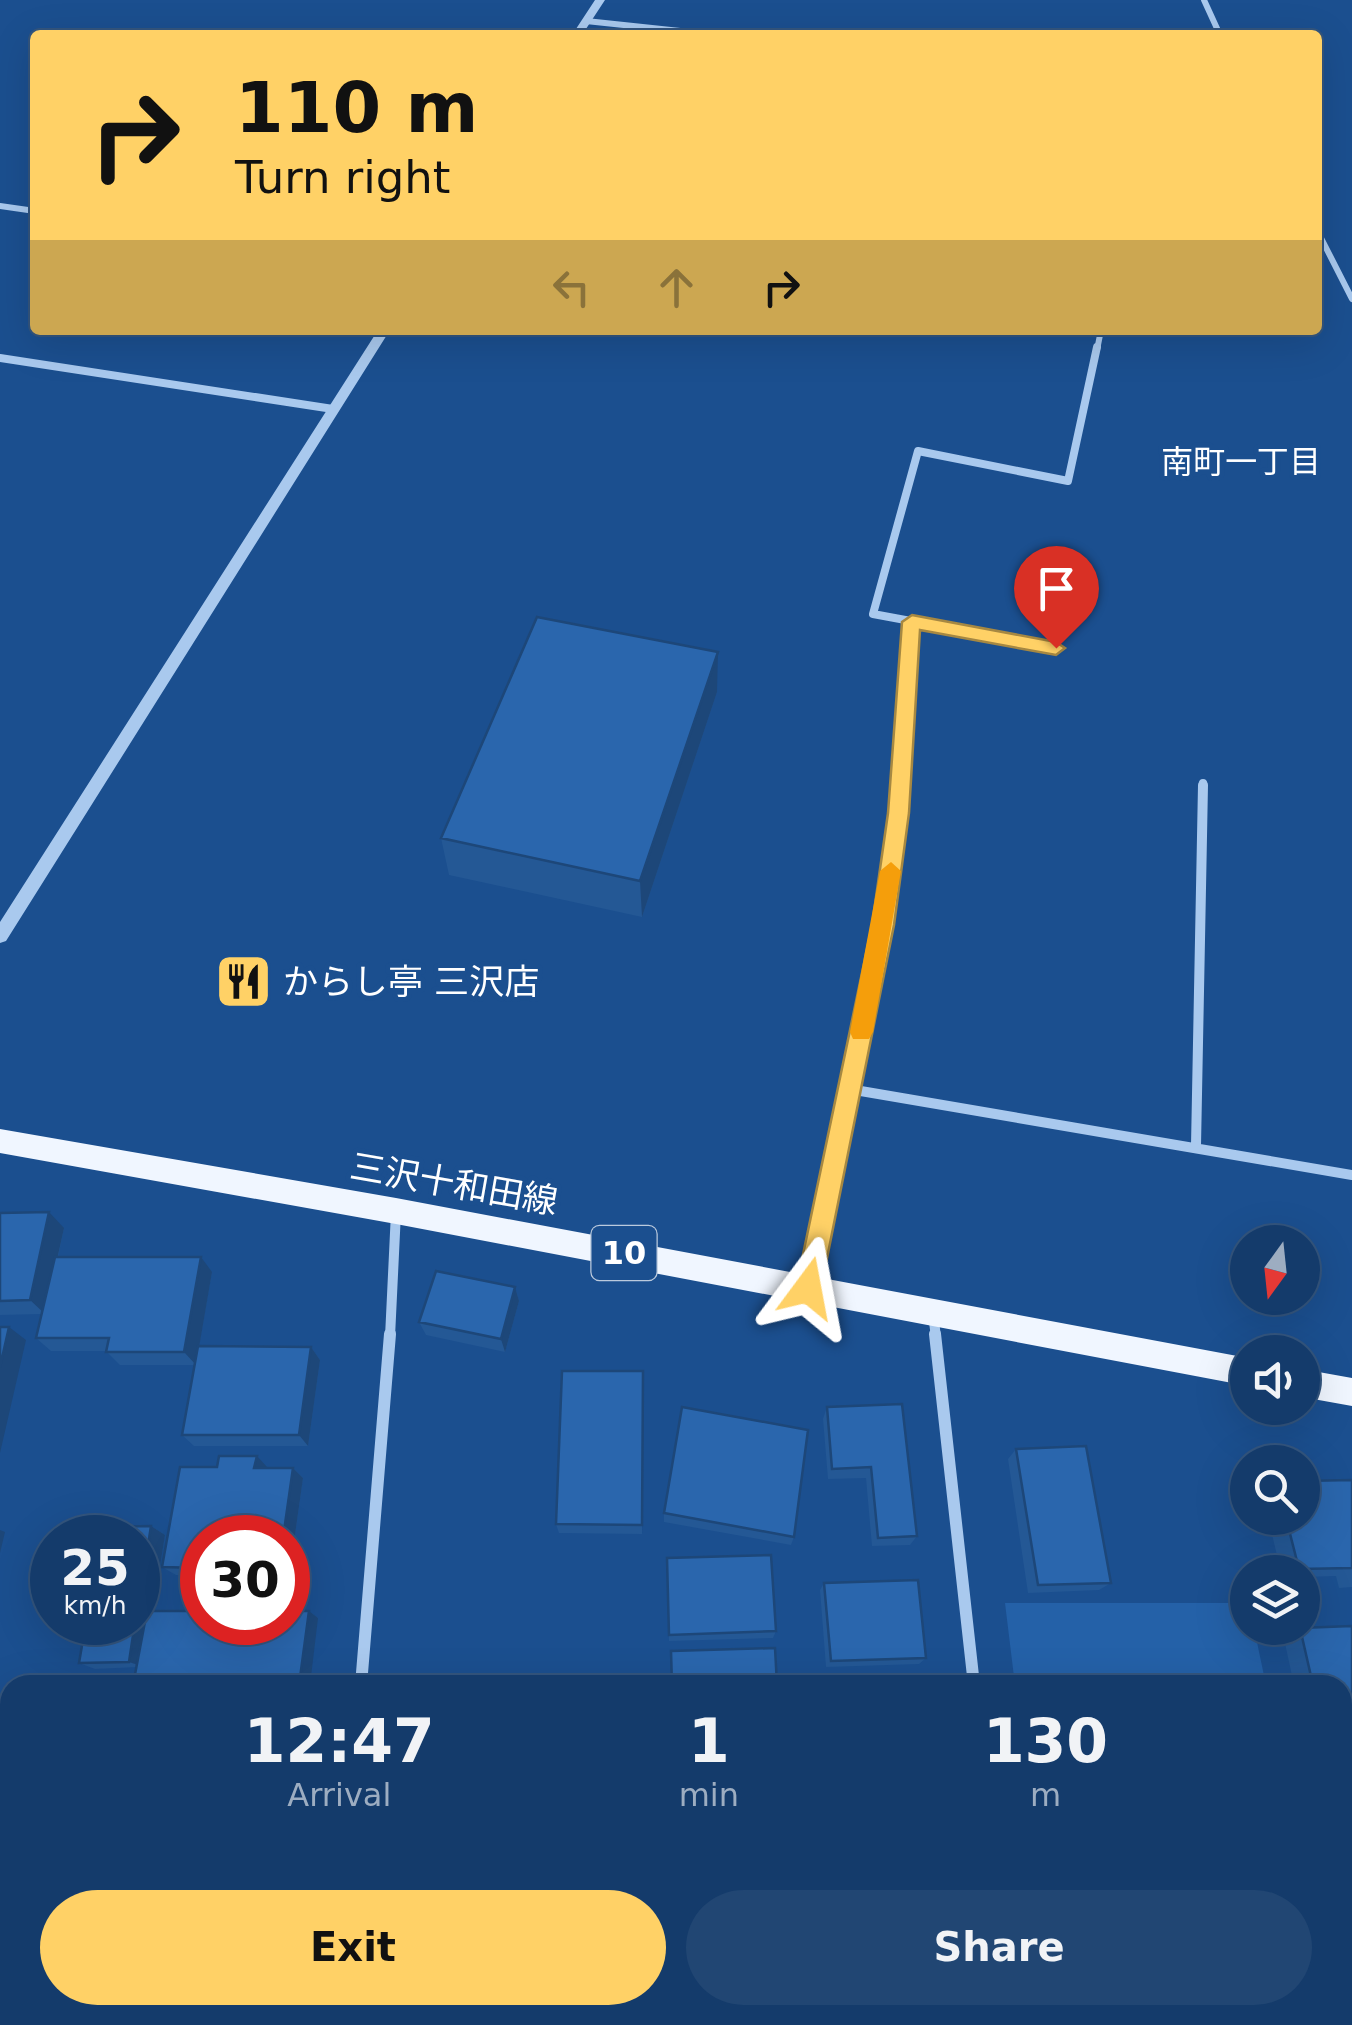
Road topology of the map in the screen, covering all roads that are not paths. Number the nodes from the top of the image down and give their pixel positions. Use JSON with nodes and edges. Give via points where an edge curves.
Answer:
{"nodes":[{"id":1,"x":600,"y":0,"type":"edge"},
{"id":2,"x":1204,"y":0,"type":"edge"},
{"id":3,"x":586,"y":21,"type":"junction"},
{"id":4,"x":580,"y":30,"type":"edge"},
{"id":5,"x":671,"y":30,"type":"edge"},
{"id":6,"x":1218,"y":30,"type":"edge"},
{"id":7,"x":0,"y":206,"type":"edge"},
{"id":8,"x":30,"y":210,"type":"edge"},
{"id":9,"x":1322,"y":240,"type":"edge"},
{"id":10,"x":1352,"y":299,"type":"edge"},
{"id":11,"x":381,"y":335,"type":"edge"},
{"id":12,"x":1100,"y":335,"type":"edge"},
{"id":13,"x":0,"y":358,"type":"edge"},
{"id":14,"x":333,"y":409,"type":"junction"},
{"id":15,"x":912,"y":622,"type":"junction"},
{"id":16,"x":1056,"y":648,"type":"dead end"},
{"id":17,"x":1204,"y":783,"type":"dead end"},
{"id":18,"x":0,"y":936,"type":"edge"},
{"id":19,"x":850,"y":1089,"type":"junction"},
{"id":20,"x":0,"y":1141,"type":"edge"},
{"id":21,"x":1196,"y":1146,"type":"junction"},
{"id":22,"x":1352,"y":1174,"type":"edge"},
{"id":23,"x":396,"y":1210,"type":"junction"},
{"id":24,"x":808,"y":1288,"type":"junction"},
{"id":25,"x":933,"y":1314,"type":"junction"},
{"id":26,"x":1230,"y":1369,"type":"edge"},
{"id":27,"x":1320,"y":1386,"type":"edge"},
{"id":28,"x":1352,"y":1392,"type":"edge"},
{"id":29,"x":363,"y":1675,"type":"edge"},
{"id":30,"x":973,"y":1675,"type":"edge"}],
"edges":[{"from":1,"to":3,"type":"street"},
{"from":2,"to":6,"type":"street"},
{"from":3,"to":4,"type":"street"},
{"from":3,"to":5,"type":"street"},
{"from":7,"to":8,"type":"street"},
{"from":9,"to":10,"type":"street"},
{"from":11,"to":14,"type":"street"},
{"from":12,"to":15,"type":"street","via":[[1068,480],[918,451],[872,614]]},
{"from":13,"to":14,"type":"street"},
{"from":14,"to":18,"type":"street"},
{"from":15,"to":16,"type":"street"},
{"from":15,"to":19,"type":"street","via":[[898,813]]},
{"from":17,"to":21,"type":"street"},
{"from":19,"to":21,"type":"street"},
{"from":19,"to":24,"type":"street"},
{"from":20,"to":23,"type":"main road","name":"三沢十和田線","number":"10"},
{"from":21,"to":22,"type":"street"},
{"from":23,"to":24,"type":"main road","name":"三沢十和田線","number":"10"},
{"from":23,"to":29,"type":"street"},
{"from":24,"to":25,"type":"main road","name":"三沢十和田線","number":"10"},
{"from":25,"to":26,"type":"main road","name":"三沢十和田線","number":"10"},
{"from":25,"to":30,"type":"street"},
{"from":27,"to":28,"type":"main road"}]}
